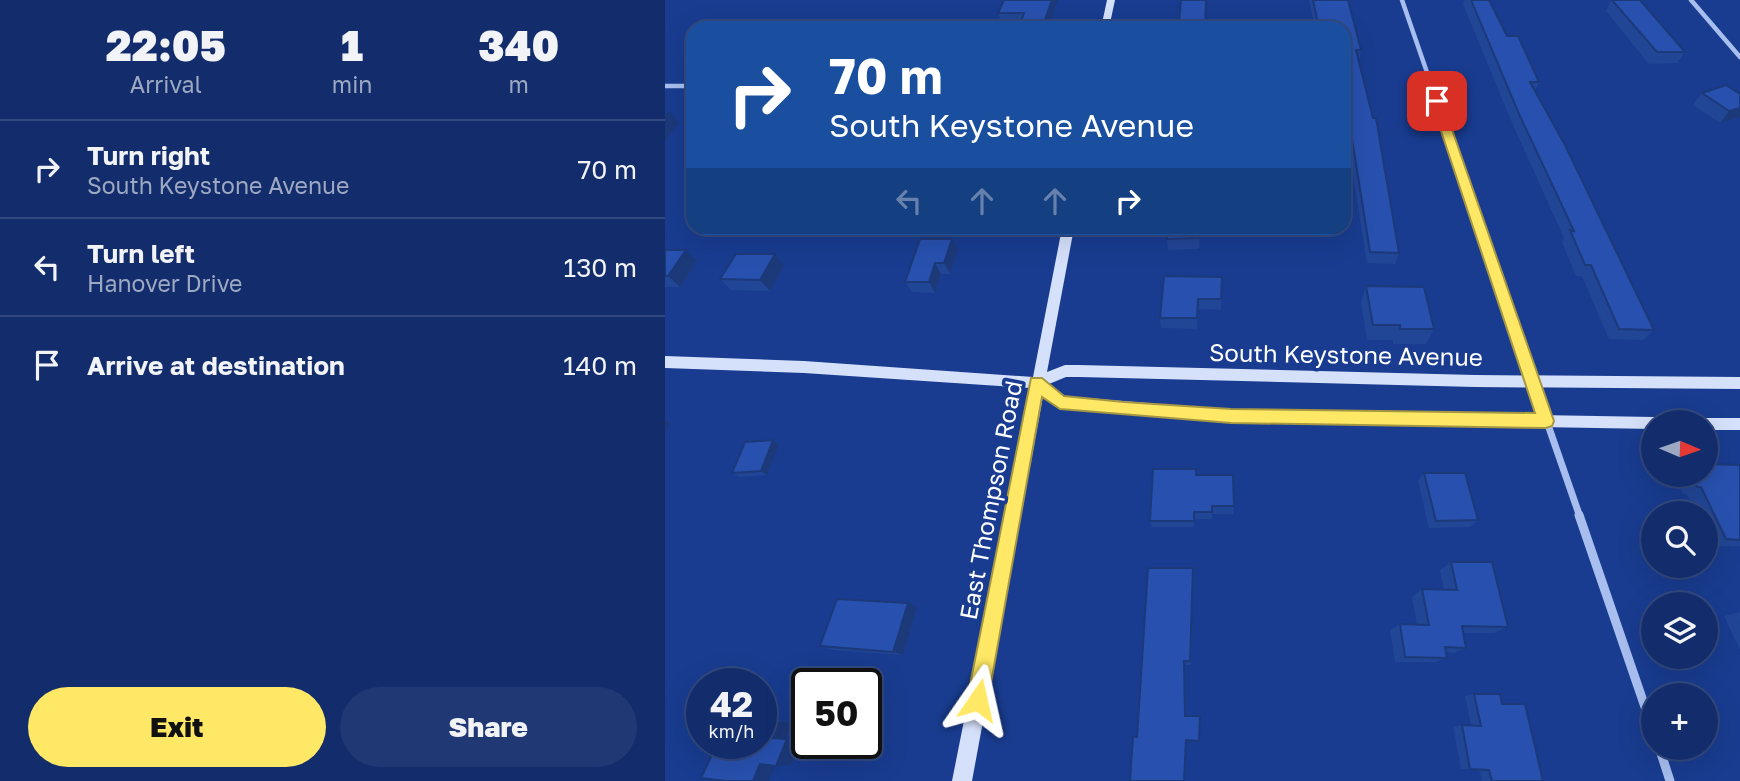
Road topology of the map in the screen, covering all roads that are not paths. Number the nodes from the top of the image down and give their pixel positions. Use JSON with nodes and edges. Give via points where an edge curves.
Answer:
{"nodes":[{"id":1,"x":1111,"y":0,"type":"edge"},
{"id":2,"x":1402,"y":0,"type":"edge"},
{"id":3,"x":1691,"y":0,"type":"edge"},
{"id":4,"x":1106,"y":21,"type":"edge"},
{"id":5,"x":1740,"y":57,"type":"edge"},
{"id":6,"x":665,"y":86,"type":"edge"},
{"id":7,"x":686,"y":86,"type":"edge"},
{"id":8,"x":1067,"y":235,"type":"edge"},
{"id":9,"x":665,"y":362,"type":"edge"},
{"id":10,"x":1532,"y":380,"type":"junction"},
{"id":11,"x":1037,"y":383,"type":"junction"},
{"id":12,"x":1740,"y":383,"type":"edge"},
{"id":13,"x":1546,"y":421,"type":"junction"},
{"id":14,"x":1641,"y":423,"type":"edge"},
{"id":15,"x":1719,"y":424,"type":"edge"},
{"id":16,"x":1740,"y":425,"type":"edge"},
{"id":17,"x":1641,"y":695,"type":"edge"},
{"id":18,"x":1663,"y":760,"type":"edge"},
{"id":19,"x":963,"y":781,"type":"edge"},
{"id":20,"x":1670,"y":781,"type":"edge"}],
"edges":[{"from":1,"to":4,"type":"main road"},
{"from":2,"to":10,"type":"street"},
{"from":3,"to":5,"type":"street"},
{"from":6,"to":7,"type":"street"},
{"from":8,"to":11,"type":"main road","name":"East Thompson Road"},
{"from":9,"to":11,"type":"main road","name":"South Keystone Avenue"},
{"from":10,"to":11,"type":"main road","name":"South Keystone Avenue","via":[[1065,371]]},
{"from":10,"to":12,"type":"main road","name":"South Keystone Avenue"},
{"from":10,"to":13,"type":"street"},
{"from":11,"to":13,"type":"main road","via":[[1060,402],[1124,409],[1231,416]]},
{"from":11,"to":19,"type":"main road","name":"East Thompson Road"},
{"from":13,"to":14,"type":"main road"},
{"from":13,"to":17,"type":"street"},
{"from":15,"to":16,"type":"main road"},
{"from":18,"to":20,"type":"street"}]}
